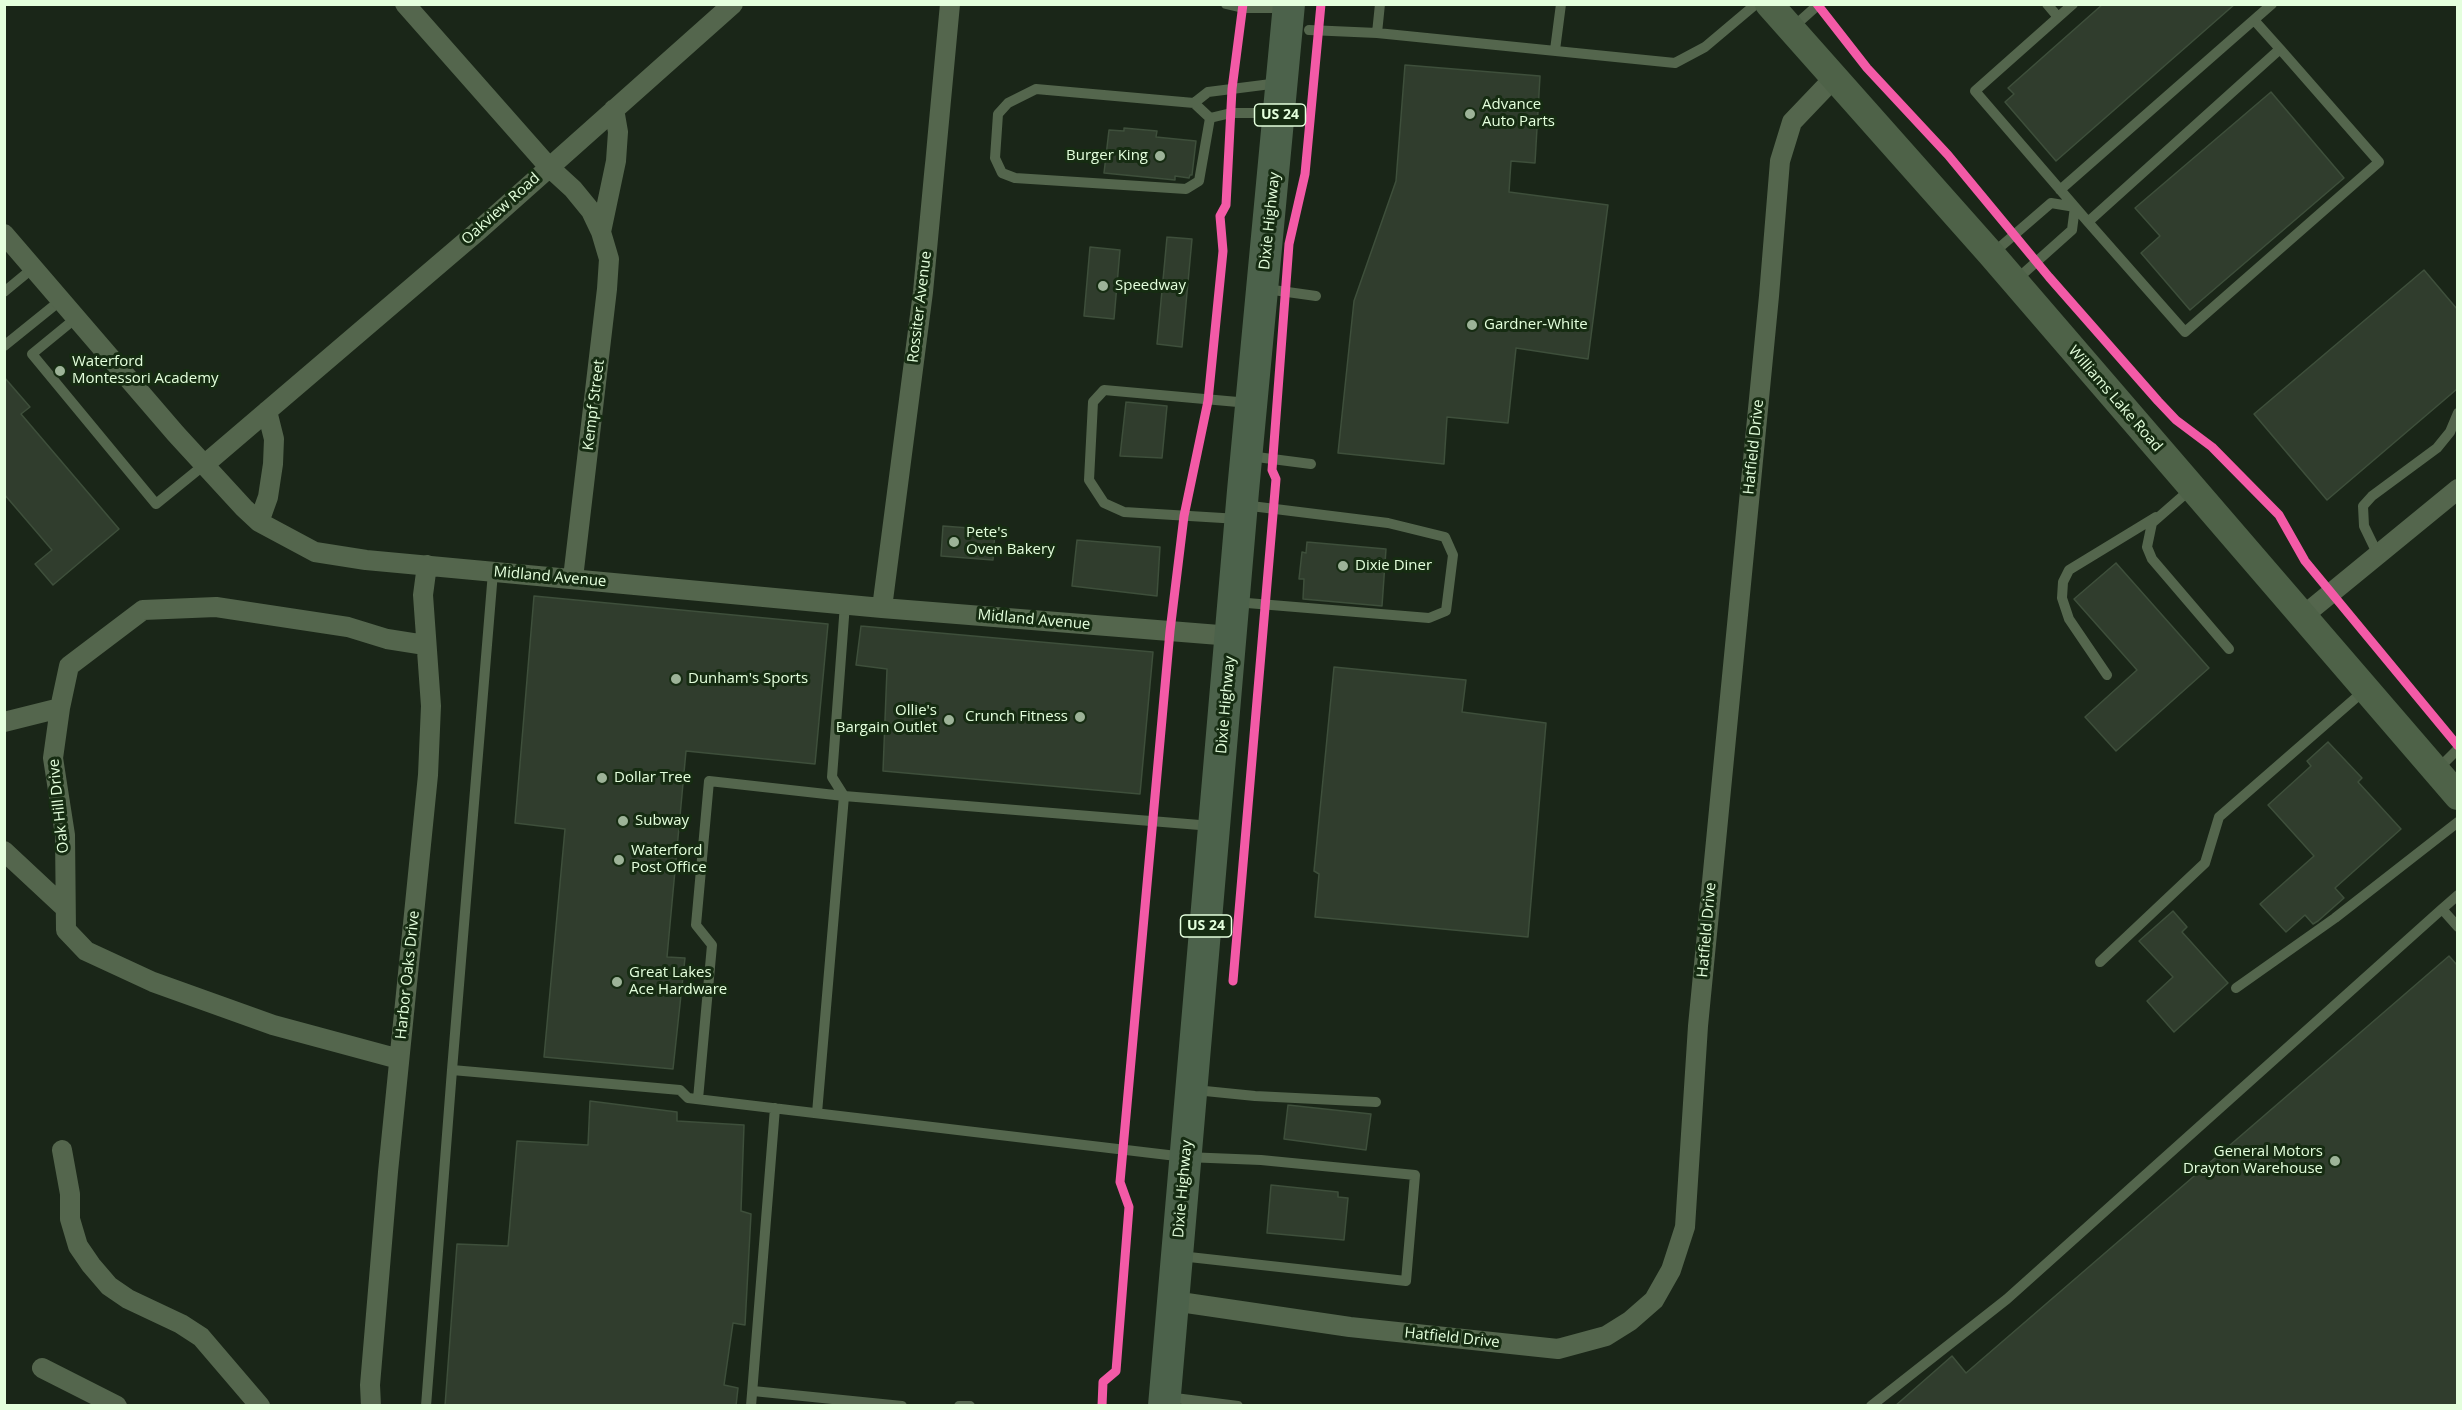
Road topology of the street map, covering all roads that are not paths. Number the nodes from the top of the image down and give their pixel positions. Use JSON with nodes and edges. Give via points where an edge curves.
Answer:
{"nodes":[{"id":1,"x":405,"y":4,"type":"edge"},
{"id":2,"x":733,"y":4,"type":"edge"},
{"id":3,"x":950,"y":4,"type":"edge"},
{"id":4,"x":1226,"y":4,"type":"edge"},
{"id":5,"x":1380,"y":4,"type":"edge"},
{"id":6,"x":1561,"y":4,"type":"edge"},
{"id":7,"x":1756,"y":4,"type":"edge"},
{"id":8,"x":1769,"y":4,"type":"edge"},
{"id":9,"x":1820,"y":4,"type":"edge"},
{"id":10,"x":2047,"y":4,"type":"edge"},
{"id":11,"x":2073,"y":4,"type":"edge"},
{"id":12,"x":2272,"y":4,"type":"edge"},
{"id":13,"x":1306,"y":13,"type":"edge"},
{"id":14,"x":2058,"y":18,"type":"junction"},
{"id":15,"x":2254,"y":20,"type":"junction"},
{"id":16,"x":1791,"y":29,"type":"junction"},
{"id":17,"x":1377,"y":33,"type":"junction"},
{"id":18,"x":2280,"y":49,"type":"junction"},
{"id":19,"x":1555,"y":50,"type":"junction"},
{"id":20,"x":1834,"y":78,"type":"junction"},
{"id":21,"x":1282,"y":82,"type":"junction"},
{"id":22,"x":1194,"y":103,"type":"junction"},
{"id":23,"x":614,"y":109,"type":"junction"},
{"id":24,"x":1280,"y":113,"type":"junction"},
{"id":25,"x":1210,"y":118,"type":"junction"},
{"id":26,"x":549,"y":167,"type":"junction"},
{"id":27,"x":2060,"y":190,"type":"junction"},
{"id":28,"x":2074,"y":207,"type":"junction"},
{"id":29,"x":2088,"y":222,"type":"junction"},
{"id":30,"x":1282,"y":224,"type":"junction"},
{"id":31,"x":601,"y":232,"type":"junction"},
{"id":32,"x":4,"y":234,"type":"edge"},
{"id":33,"x":1991,"y":254,"type":"junction"},
{"id":34,"x":33,"y":268,"type":"junction"},
{"id":35,"x":2014,"y":282,"type":"junction"},
{"id":36,"x":1263,"y":288,"type":"junction"},
{"id":37,"x":4,"y":292,"type":"edge"},
{"id":38,"x":1316,"y":296,"type":"dead end"},
{"id":39,"x":61,"y":300,"type":"junction"},
{"id":40,"x":76,"y":318,"type":"junction"},
{"id":41,"x":4,"y":346,"type":"edge"},
{"id":42,"x":1252,"y":404,"type":"junction"},
{"id":43,"x":267,"y":411,"type":"junction"},
{"id":44,"x":2457,"y":413,"type":"edge"},
{"id":45,"x":1260,"y":458,"type":"junction"},
{"id":46,"x":1311,"y":464,"type":"dead end"},
{"id":47,"x":204,"y":465,"type":"junction"},
{"id":48,"x":2192,"y":488,"type":"junction"},
{"id":49,"x":2457,"y":489,"type":"edge"},
{"id":50,"x":1252,"y":511,"type":"junction"},
{"id":51,"x":2157,"y":517,"type":"junction"},
{"id":52,"x":259,"y":522,"type":"junction"},
{"id":53,"x":2378,"y":555,"type":"junction"},
{"id":54,"x":427,"y":565,"type":"junction"},
{"id":55,"x":493,"y":572,"type":"junction"},
{"id":56,"x":573,"y":578,"type":"junction"},
{"id":57,"x":845,"y":604,"type":"junction"},
{"id":58,"x":1250,"y":604,"type":"junction"},
{"id":59,"x":882,"y":608,"type":"junction"},
{"id":60,"x":2303,"y":616,"type":"junction"},
{"id":61,"x":1232,"y":636,"type":"junction"},
{"id":62,"x":425,"y":645,"type":"junction"},
{"id":63,"x":2229,"y":650,"type":"dead end"},
{"id":64,"x":2107,"y":675,"type":"dead end"},
{"id":65,"x":2366,"y":688,"type":"junction"},
{"id":66,"x":60,"y":708,"type":"junction"},
{"id":67,"x":4,"y":722,"type":"edge"},
{"id":68,"x":2457,"y":749,"type":"edge"},
{"id":69,"x":2436,"y":771,"type":"junction"},
{"id":70,"x":844,"y":796,"type":"junction"},
{"id":71,"x":2457,"y":796,"type":"edge"},
{"id":72,"x":2457,"y":822,"type":"edge"},
{"id":73,"x":1215,"y":826,"type":"junction"},
{"id":74,"x":4,"y":851,"type":"edge"},
{"id":75,"x":2457,"y":895,"type":"edge"},
{"id":76,"x":64,"y":907,"type":"junction"},
{"id":77,"x":2442,"y":909,"type":"junction"},
{"id":78,"x":2457,"y":927,"type":"edge"},
{"id":79,"x":2100,"y":962,"type":"dead end"},
{"id":80,"x":2236,"y":988,"type":"dead end"},
{"id":81,"x":399,"y":1059,"type":"junction"},
{"id":82,"x":452,"y":1070,"type":"junction"},
{"id":83,"x":1192,"y":1089,"type":"junction"},
{"id":84,"x":698,"y":1099,"type":"junction"},
{"id":85,"x":1376,"y":1102,"type":"dead end"},
{"id":86,"x":775,"y":1108,"type":"junction"},
{"id":87,"x":817,"y":1113,"type":"junction"},
{"id":88,"x":62,"y":1150,"type":"dead end"},
{"id":89,"x":1185,"y":1157,"type":"junction"},
{"id":90,"x":1177,"y":1256,"type":"junction"},
{"id":91,"x":1173,"y":1301,"type":"junction"},
{"id":92,"x":42,"y":1368,"type":"dead end"},
{"id":93,"x":370,"y":1385,"type":"junction"},
{"id":94,"x":753,"y":1391,"type":"junction"},
{"id":95,"x":1164,"y":1401,"type":"edge"},
{"id":96,"x":1232,"y":1405,"type":"edge"},
{"id":97,"x":117,"y":1406,"type":"edge"},
{"id":98,"x":260,"y":1406,"type":"edge"},
{"id":99,"x":357,"y":1406,"type":"edge"},
{"id":100,"x":371,"y":1406,"type":"edge"},
{"id":101,"x":426,"y":1406,"type":"edge"},
{"id":102,"x":751,"y":1406,"type":"edge"},
{"id":103,"x":902,"y":1406,"type":"edge"},
{"id":104,"x":959,"y":1406,"type":"edge"},
{"id":105,"x":970,"y":1406,"type":"edge"},
{"id":106,"x":1871,"y":1406,"type":"edge"}],
"edges":[{"from":1,"to":26,"type":"street","name":"Kempf Street"},
{"from":2,"to":23,"type":"street","name":"Oakview Road"},
{"from":3,"to":59,"type":"street","name":"Rossiter Avenue","via":[[923,292]]},
{"from":4,"to":13,"type":"lane"},
{"from":5,"to":17,"type":"lane"},
{"from":6,"to":19,"type":"lane"},
{"from":7,"to":19,"type":"lane","via":[[1705,47],[1675,63]]},
{"from":8,"to":16,"type":"main road","name":"Williams Lake Road"},
{"from":9,"to":16,"type":"lane"},
{"from":10,"to":14,"type":"lane"},
{"from":11,"to":14,"type":"lane"},
{"from":12,"to":15,"type":"lane"},
{"from":13,"to":17,"type":"lane"},
{"from":13,"to":21,"type":"main road","name":"Dixie Highway","number":"US 24"},
{"from":13,"to":30,"type":"main road","via":[[1293,187]]},
{"from":14,"to":27,"type":"lane","via":[[1975,91]]},
{"from":15,"to":18,"type":"lane"},
{"from":15,"to":27,"type":"lane"},
{"from":16,"to":20,"type":"main road","name":"Williams Lake Road"},
{"from":17,"to":19,"type":"lane"},
{"from":18,"to":29,"type":"lane"},
{"from":18,"to":29,"type":"lane","via":[[2379,162],[2185,332]]},
{"from":20,"to":33,"type":"main road","name":"Williams Lake Road"},
{"from":20,"to":91,"type":"street","name":"Hatfield Drive","via":[[1792,122],[1779,161],[1698,1026],[1685,1227],[1671,1270],[1654,1300],[1630,1322],[1606,1336],[1558,1349],[1350,1328]]},
{"from":21,"to":22,"type":"lane","via":[[1208,92]]},
{"from":21,"to":24,"type":"main road","name":"Dixie Highway","number":"US 24"},
{"from":22,"to":25,"type":"lane"},
{"from":22,"to":25,"type":"lane","via":[[1036,89],[1008,103],[998,114],[995,158],[1002,173],[1015,178],[1186,189],[1199,181]]},
{"from":23,"to":26,"type":"street","name":"Oakview Road"},
{"from":23,"to":31,"type":"street","name":"Kempf Street","via":[[618,132],[616,161]]},
{"from":24,"to":25,"type":"lane","via":[[1231,113]]},
{"from":24,"to":30,"type":"main road","name":"Dixie Highway","number":"US 24"},
{"from":26,"to":31,"type":"street","name":"Kempf Street","via":[[591,211]]},
{"from":26,"to":43,"type":"street","name":"Oakview Road"},
{"from":27,"to":28,"type":"lane"},
{"from":28,"to":29,"type":"lane"},
{"from":28,"to":33,"type":"lane","via":[[2051,203]]},
{"from":28,"to":35,"type":"lane","via":[[2072,230]]},
{"from":30,"to":36,"type":"main road","name":"Dixie Highway","number":"US 24"},
{"from":31,"to":56,"type":"street","name":"Kempf Street","via":[[609,259],[608,289]]},
{"from":32,"to":34,"type":"street","name":"Midland Avenue"},
{"from":33,"to":35,"type":"main road","name":"Williams Lake Road"},
{"from":34,"to":37,"type":"lane"},
{"from":34,"to":39,"type":"street","name":"Midland Avenue"},
{"from":35,"to":48,"type":"main road","name":"Williams Lake Road"},
{"from":36,"to":38,"type":"lane"},
{"from":36,"to":42,"type":"main road","name":"Dixie Highway","number":"US 24"},
{"from":39,"to":40,"type":"street","name":"Midland Avenue"},
{"from":39,"to":41,"type":"lane"},
{"from":40,"to":47,"type":"street","name":"Midland Avenue"},
{"from":40,"to":47,"type":"lane","via":[[32,354],[156,504]]},
{"from":42,"to":45,"type":"main road","name":"Dixie Highway","number":"US 24"},
{"from":42,"to":50,"type":"lane","via":[[1104,390],[1093,402],[1089,480],[1104,503],[1124,512],[1197,516]]},
{"from":43,"to":47,"type":"street","name":"Oakview Road"},
{"from":43,"to":52,"type":"street","via":[[274,439],[273,464]]},
{"from":44,"to":53,"type":"lane","via":[[2450,432],[2437,448],[2363,506],[2364,526]]},
{"from":45,"to":46,"type":"lane"},
{"from":45,"to":50,"type":"main road","name":"Dixie Highway","number":"US 24"},
{"from":47,"to":52,"type":"street","name":"Midland Avenue"},
{"from":48,"to":51,"type":"lane"},
{"from":48,"to":60,"type":"main road","name":"Williams Lake Road"},
{"from":49,"to":53,"type":"street"},
{"from":50,"to":58,"type":"main road","name":"Dixie Highway","number":"US 24"},
{"from":50,"to":58,"type":"lane","via":[[1388,523],[1445,537],[1453,555],[1446,611],[1429,618]]},
{"from":51,"to":63,"type":"lane","via":[[2147,548],[2152,560]]},
{"from":51,"to":64,"type":"lane","via":[[2069,570],[2063,582],[2062,598],[2069,619]]},
{"from":52,"to":54,"type":"street","name":"Midland Avenue","via":[[315,552]]},
{"from":53,"to":60,"type":"street"},
{"from":54,"to":55,"type":"street","name":"Midland Avenue"},
{"from":54,"to":62,"type":"street","name":"Harbor Oaks Drive","via":[[423,595]]},
{"from":55,"to":56,"type":"street","name":"Midland Avenue"},
{"from":55,"to":82,"type":"lane"},
{"from":56,"to":57,"type":"street","name":"Midland Avenue"},
{"from":57,"to":59,"type":"street","name":"Midland Avenue"},
{"from":57,"to":70,"type":"lane","via":[[832,777]]},
{"from":58,"to":61,"type":"main road","name":"Dixie Highway","number":"US 24"},
{"from":59,"to":61,"type":"street","name":"Midland Avenue"},
{"from":60,"to":65,"type":"main road","name":"Williams Lake Road"},
{"from":61,"to":73,"type":"main road","name":"Dixie Highway","number":"US 24"},
{"from":62,"to":66,"type":"street","name":"Oak Hill Drive","via":[[348,627],[216,606],[142,610],[69,666]]},
{"from":62,"to":81,"type":"street","name":"Harbor Oaks Drive","via":[[431,706],[428,775]]},
{"from":65,"to":69,"type":"main road","name":"Williams Lake Road"},
{"from":65,"to":79,"type":"lane","via":[[2219,817],[2205,863]]},
{"from":66,"to":67,"type":"street"},
{"from":66,"to":76,"type":"street","name":"Oak Hill Drive","via":[[53,758],[65,835]]},
{"from":68,"to":69,"type":"lane"},
{"from":69,"to":71,"type":"main road","name":"Williams Lake Road"},
{"from":70,"to":73,"type":"lane"},
{"from":70,"to":84,"type":"lane","via":[[709,781],[696,926],[712,945]]},
{"from":70,"to":87,"type":"lane"},
{"from":72,"to":80,"type":"lane","via":[[2335,918]]},
{"from":73,"to":83,"type":"main road","name":"Dixie Highway","number":"US 24"},
{"from":74,"to":76,"type":"street"},
{"from":75,"to":77,"type":"lane"},
{"from":76,"to":81,"type":"street","name":"Oak Hill Drive","via":[[66,930],[86,951],[153,982],[273,1024]]},
{"from":77,"to":78,"type":"lane"},
{"from":77,"to":106,"type":"lane","via":[[2007,1299]]},
{"from":81,"to":93,"type":"street","name":"Harbor Oaks Drive"},
{"from":82,"to":84,"type":"lane","via":[[680,1090],[688,1098]]},
{"from":82,"to":101,"type":"lane"},
{"from":83,"to":85,"type":"lane"},
{"from":83,"to":89,"type":"main road","name":"Dixie Highway","number":"US 24"},
{"from":84,"to":86,"type":"lane"},
{"from":86,"to":87,"type":"lane"},
{"from":86,"to":94,"type":"lane"},
{"from":87,"to":89,"type":"lane"},
{"from":88,"to":98,"type":"street","via":[[70,1219],[78,1246],[91,1265],[109,1286],[201,1337]]},
{"from":89,"to":90,"type":"main road","name":"Dixie Highway","number":"US 24"},
{"from":89,"to":90,"type":"lane","via":[[1415,1175],[1406,1281]]},
{"from":90,"to":91,"type":"main road","name":"Dixie Highway","number":"US 24"},
{"from":91,"to":95,"type":"main road","name":"Dixie Highway","number":"US 24"},
{"from":92,"to":97,"type":"street"},
{"from":93,"to":99,"type":"street"},
{"from":93,"to":100,"type":"street","name":"Harbor Oaks Drive"},
{"from":94,"to":102,"type":"lane"},
{"from":94,"to":103,"type":"lane"},
{"from":95,"to":96,"type":"lane"},
{"from":104,"to":105,"type":"lane"}]}
